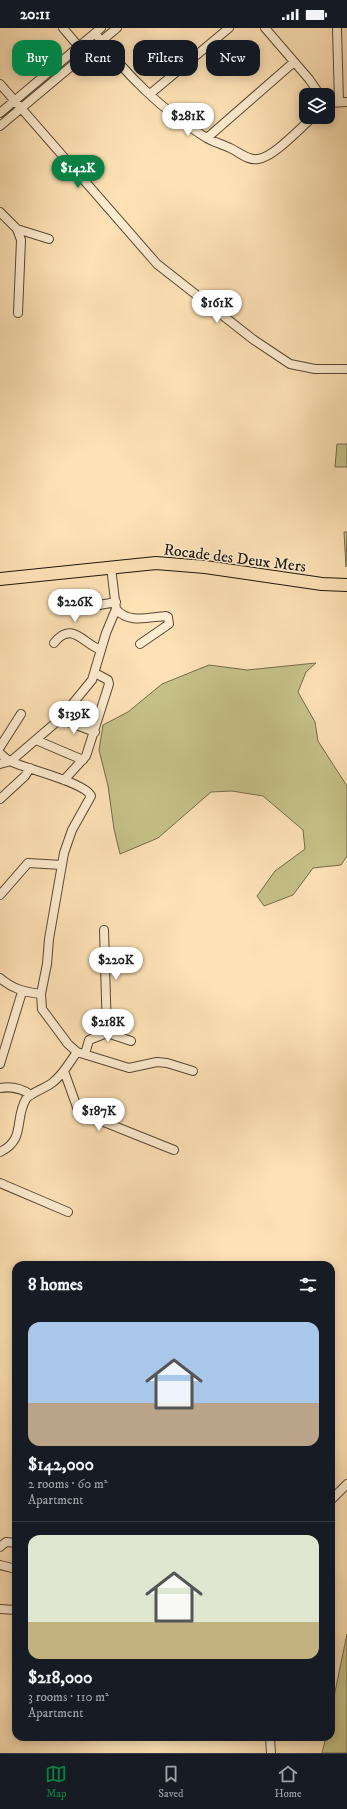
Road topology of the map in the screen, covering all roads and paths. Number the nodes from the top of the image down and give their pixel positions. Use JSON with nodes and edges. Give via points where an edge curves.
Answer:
{"nodes":[{"id":1,"x":64,"y":28,"type":"edge"},
{"id":2,"x":117,"y":28,"type":"edge"},
{"id":3,"x":229,"y":28,"type":"edge"},
{"id":4,"x":265,"y":28,"type":"edge"},
{"id":5,"x":336,"y":28,"type":"edge"},
{"id":6,"x":98,"y":31,"type":"edge"},
{"id":7,"x":73,"y":40,"type":"edge"},
{"id":8,"x":87,"y":40,"type":"edge"},
{"id":9,"x":103,"y":40,"type":"edge"},
{"id":10,"x":70,"y":54,"type":"edge"},
{"id":11,"x":294,"y":62,"type":"junction"},
{"id":12,"x":125,"y":67,"type":"edge"},
{"id":13,"x":70,"y":68,"type":"edge"},
{"id":14,"x":0,"y":84,"type":"edge"},
{"id":15,"x":315,"y":88,"type":"edge"},
{"id":16,"x":150,"y":94,"type":"junction"},
{"id":17,"x":14,"y":100,"type":"junction"},
{"id":18,"x":343,"y":102,"type":"edge"},
{"id":19,"x":21,"y":108,"type":"junction"},
{"id":20,"x":0,"y":113,"type":"edge"},
{"id":21,"x":305,"y":124,"type":"edge"},
{"id":22,"x":0,"y":126,"type":"edge"},
{"id":23,"x":207,"y":138,"type":"junction"},
{"id":24,"x":0,"y":212,"type":"edge"},
{"id":25,"x":17,"y":229,"type":"junction"},
{"id":26,"x":49,"y":239,"type":"dead end"},
{"id":27,"x":18,"y":313,"type":"dead end"},
{"id":28,"x":347,"y":370,"type":"edge"},
{"id":29,"x":111,"y":567,"type":"junction"},
{"id":30,"x":0,"y":579,"type":"edge"},
{"id":31,"x":347,"y":584,"type":"edge"},
{"id":32,"x":116,"y":605,"type":"junction"},
{"id":33,"x":88,"y":607,"type":"dead end"},
{"id":34,"x":54,"y":643,"type":"dead end"},
{"id":35,"x":140,"y":644,"type":"dead end"},
{"id":36,"x":101,"y":650,"type":"junction"},
{"id":37,"x":95,"y":673,"type":"junction"},
{"id":38,"x":21,"y":714,"type":"dead end"},
{"id":39,"x":60,"y":719,"type":"junction"},
{"id":40,"x":95,"y":732,"type":"junction"},
{"id":41,"x":36,"y":740,"type":"junction"},
{"id":42,"x":0,"y":747,"type":"edge"},
{"id":43,"x":0,"y":753,"type":"edge"},
{"id":44,"x":83,"y":760,"type":"junction"},
{"id":45,"x":11,"y":761,"type":"junction"},
{"id":46,"x":0,"y":764,"type":"edge"},
{"id":47,"x":30,"y":768,"type":"junction"},
{"id":48,"x":64,"y":780,"type":"junction"},
{"id":49,"x":0,"y":799,"type":"edge"},
{"id":50,"x":62,"y":865,"type":"junction"},
{"id":51,"x":0,"y":894,"type":"edge"},
{"id":52,"x":104,"y":930,"type":"dead end"},
{"id":53,"x":0,"y":978,"type":"edge"},
{"id":54,"x":22,"y":992,"type":"junction"},
{"id":55,"x":41,"y":994,"type":"junction"},
{"id":56,"x":107,"y":1033,"type":"junction"},
{"id":57,"x":131,"y":1041,"type":"dead end"},
{"id":58,"x":81,"y":1053,"type":"junction"},
{"id":59,"x":0,"y":1064,"type":"edge"},
{"id":60,"x":64,"y":1071,"type":"junction"},
{"id":61,"x":193,"y":1071,"type":"dead end"},
{"id":62,"x":0,"y":1088,"type":"edge"},
{"id":63,"x":31,"y":1095,"type":"junction"},
{"id":64,"x":174,"y":1150,"type":"dead end"},
{"id":65,"x":0,"y":1152,"type":"edge"},
{"id":66,"x":0,"y":1184,"type":"edge"},
{"id":67,"x":68,"y":1212,"type":"dead end"},
{"id":68,"x":347,"y":1484,"type":"edge"},
{"id":69,"x":335,"y":1496,"type":"edge"},
{"id":70,"x":12,"y":1543,"type":"edge"},
{"id":71,"x":0,"y":1547,"type":"edge"},
{"id":72,"x":0,"y":1565,"type":"edge"},
{"id":73,"x":12,"y":1568,"type":"edge"},
{"id":74,"x":0,"y":1609,"type":"edge"},
{"id":75,"x":12,"y":1610,"type":"edge"},
{"id":76,"x":270,"y":1741,"type":"edge"},
{"id":77,"x":271,"y":1753,"type":"edge"}],
"edges":[{"from":1,"to":7,"type":"street"},
{"from":2,"to":9,"type":"street"},
{"from":3,"to":16,"type":"street"},
{"from":4,"to":11,"type":"street"},
{"from":5,"to":18,"type":"street"},
{"from":6,"to":8,"type":"street"},
{"from":10,"to":17,"type":"street"},
{"from":11,"to":15,"type":"street"},
{"from":11,"to":23,"type":"street"},
{"from":12,"to":16,"type":"street"},
{"from":13,"to":19,"type":"street"},
{"from":14,"to":17,"type":"street"},
{"from":16,"to":23,"type":"street"},
{"from":17,"to":19,"type":"street"},
{"from":17,"to":20,"type":"street"},
{"from":19,"to":22,"type":"street"},
{"from":19,"to":28,"type":"street","via":[[157,264],[254,340],[290,364],[315,370]]},
{"from":21,"to":23,"type":"street","via":[[269,155],[257,160]]},
{"from":24,"to":25,"type":"street"},
{"from":25,"to":26,"type":"street"},
{"from":25,"to":27,"type":"street","via":[[21,240]]},
{"from":29,"to":30,"type":"highway","name":"Rocade des Deux Mers"},
{"from":29,"to":31,"type":"highway","name":"Rocade des Deux Mers","via":[[156,563],[185,564],[322,584]]},
{"from":29,"to":32,"type":"street"},
{"from":32,"to":33,"type":"street"},
{"from":32,"to":35,"type":"street","via":[[120,614],[127,618],[168,617],[168,625]]},
{"from":32,"to":36,"type":"street"},
{"from":34,"to":36,"type":"street","via":[[59,637],[74,633]]},
{"from":36,"to":37,"type":"street"},
{"from":37,"to":39,"type":"street"},
{"from":37,"to":40,"type":"street","via":[[108,680],[109,684]]},
{"from":38,"to":42,"type":"street"},
{"from":39,"to":40,"type":"street"},
{"from":39,"to":41,"type":"street"},
{"from":40,"to":44,"type":"street"},
{"from":41,"to":44,"type":"street"},
{"from":41,"to":45,"type":"street"},
{"from":43,"to":45,"type":"street"},
{"from":44,"to":48,"type":"street"},
{"from":45,"to":46,"type":"street"},
{"from":45,"to":47,"type":"street"},
{"from":47,"to":48,"type":"street"},
{"from":47,"to":49,"type":"street"},
{"from":48,"to":50,"type":"street","via":[[88,791],[91,796],[72,830]]},
{"from":50,"to":51,"type":"street","via":[[28,863]]},
{"from":50,"to":55,"type":"street"},
{"from":52,"to":56,"type":"street"},
{"from":53,"to":54,"type":"street"},
{"from":54,"to":55,"type":"street"},
{"from":54,"to":59,"type":"street"},
{"from":55,"to":58,"type":"street","via":[[43,1012],[68,1044]]},
{"from":56,"to":57,"type":"street"},
{"from":56,"to":58,"type":"street","via":[[90,1040]]},
{"from":58,"to":60,"type":"street"},
{"from":58,"to":61,"type":"street","via":[[129,1068],[157,1062]]},
{"from":60,"to":63,"type":"street","via":[[43,1090]]},
{"from":60,"to":64,"type":"street","via":[[78,1110]]},
{"from":62,"to":63,"type":"street","via":[[16,1087]]},
{"from":63,"to":65,"type":"street","via":[[25,1102],[15,1140]]},
{"from":66,"to":67,"type":"street"},
{"from":68,"to":69,"type":"street"},
{"from":70,"to":71,"type":"street","via":[[6,1542]]},
{"from":72,"to":73,"type":"street"},
{"from":74,"to":75,"type":"street"},
{"from":76,"to":77,"type":"street"}]}
